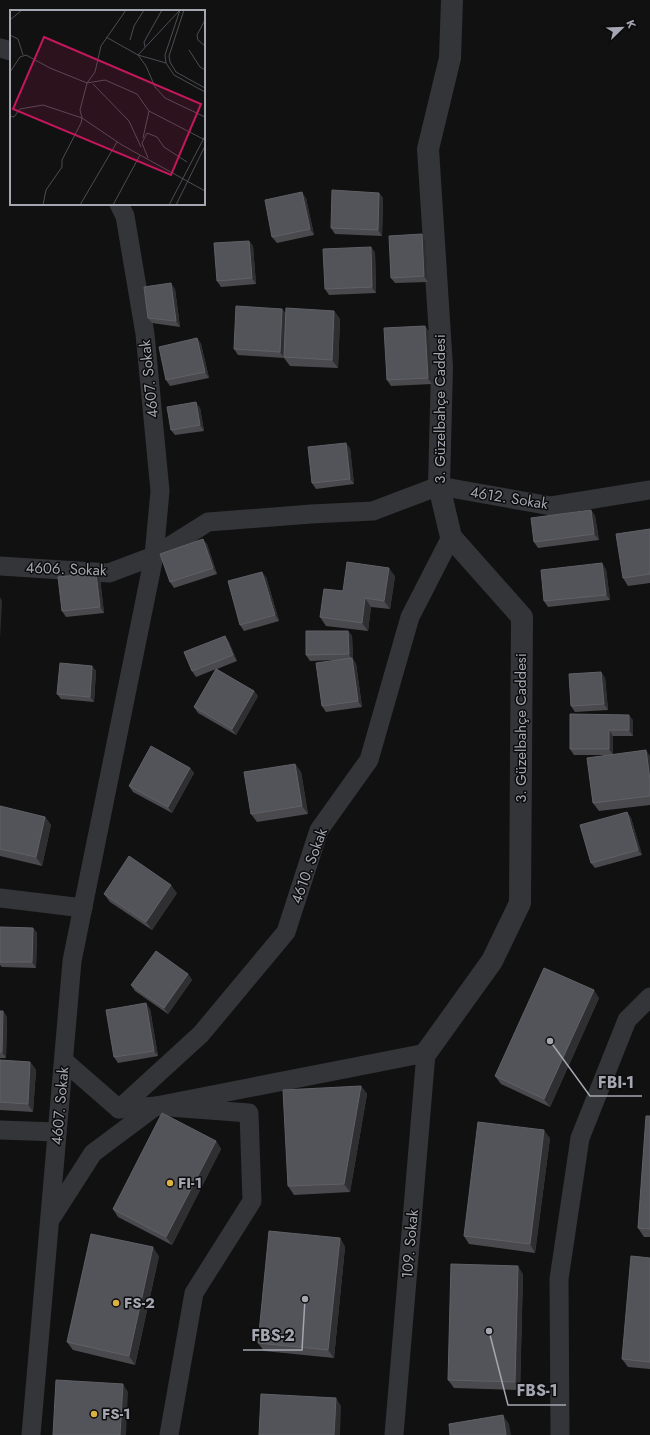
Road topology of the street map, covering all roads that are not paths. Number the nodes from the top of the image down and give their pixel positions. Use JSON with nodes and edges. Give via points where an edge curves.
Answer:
{"nodes":[{"id":1,"x":452,"y":0,"type":"edge"},
{"id":2,"x":0,"y":48,"type":"edge"},
{"id":3,"x":10,"y":51,"type":"edge"},
{"id":4,"x":120,"y":205,"type":"edge"},
{"id":5,"x":439,"y":486,"type":"junction"},
{"id":6,"x":650,"y":490,"type":"edge"},
{"id":7,"x":451,"y":537,"type":"junction"},
{"id":8,"x":154,"y":556,"type":"junction"},
{"id":9,"x":0,"y":566,"type":"edge"},
{"id":10,"x":0,"y":898,"type":"edge"},
{"id":11,"x":83,"y":908,"type":"junction"},
{"id":12,"x":650,"y":997,"type":"edge"},
{"id":13,"x":426,"y":1053,"type":"junction"},
{"id":14,"x":64,"y":1061,"type":"junction"},
{"id":15,"x":156,"y":1106,"type":"junction"},
{"id":16,"x":119,"y":1109,"type":"junction"},
{"id":17,"x":0,"y":1130,"type":"edge"},
{"id":18,"x":57,"y":1132,"type":"junction"},
{"id":19,"x":50,"y":1219,"type":"junction"},
{"id":20,"x":31,"y":1435,"type":"edge"},
{"id":21,"x":169,"y":1435,"type":"edge"},
{"id":22,"x":394,"y":1435,"type":"edge"},
{"id":23,"x":560,"y":1435,"type":"edge"}],
"edges":[{"from":1,"to":5,"type":"street","name":"3. Güzelbahçe Caddesi","via":[[450,58],[428,149],[442,367]]},
{"from":2,"to":3,"type":"street"},
{"from":4,"to":8,"type":"street","name":"4607. Sokak","via":[[125,216],[145,334],[159,476]]},
{"from":5,"to":6,"type":"street","name":"4612. Sokak","via":[[551,506]]},
{"from":5,"to":7,"type":"street","name":"3. Güzelbahçe Caddesi"},
{"from":5,"to":8,"type":"street","name":"4606. Sokak","via":[[373,511],[208,522]]},
{"from":7,"to":13,"type":"street","name":"3. Güzelbahçe Caddesi","via":[[522,617],[520,903],[492,962]]},
{"from":7,"to":16,"type":"street","name":"4610. Sokak","via":[[410,617],[369,760],[319,830],[286,932],[202,1034]]},
{"from":8,"to":9,"type":"street","name":"4606. Sokak","via":[[109,572]]},
{"from":8,"to":11,"type":"street","name":"4607. Sokak"},
{"from":10,"to":11,"type":"street"},
{"from":11,"to":14,"type":"street","name":"4607. Sokak","via":[[72,961]]},
{"from":12,"to":23,"type":"street","via":[[628,1020],[580,1138],[559,1279]]},
{"from":13,"to":15,"type":"street"},
{"from":13,"to":22,"type":"street","name":"109. Sokak"},
{"from":14,"to":16,"type":"street"},
{"from":14,"to":18,"type":"street","name":"4607. Sokak"},
{"from":15,"to":16,"type":"street"},
{"from":15,"to":19,"type":"street","via":[[93,1153]]},
{"from":15,"to":21,"type":"street","via":[[248,1113],[252,1185],[252,1201],[194,1293]]},
{"from":17,"to":18,"type":"street"},
{"from":18,"to":19,"type":"street","name":"4607. Sokak"},
{"from":19,"to":20,"type":"street","name":"4607. Sokak"}]}
